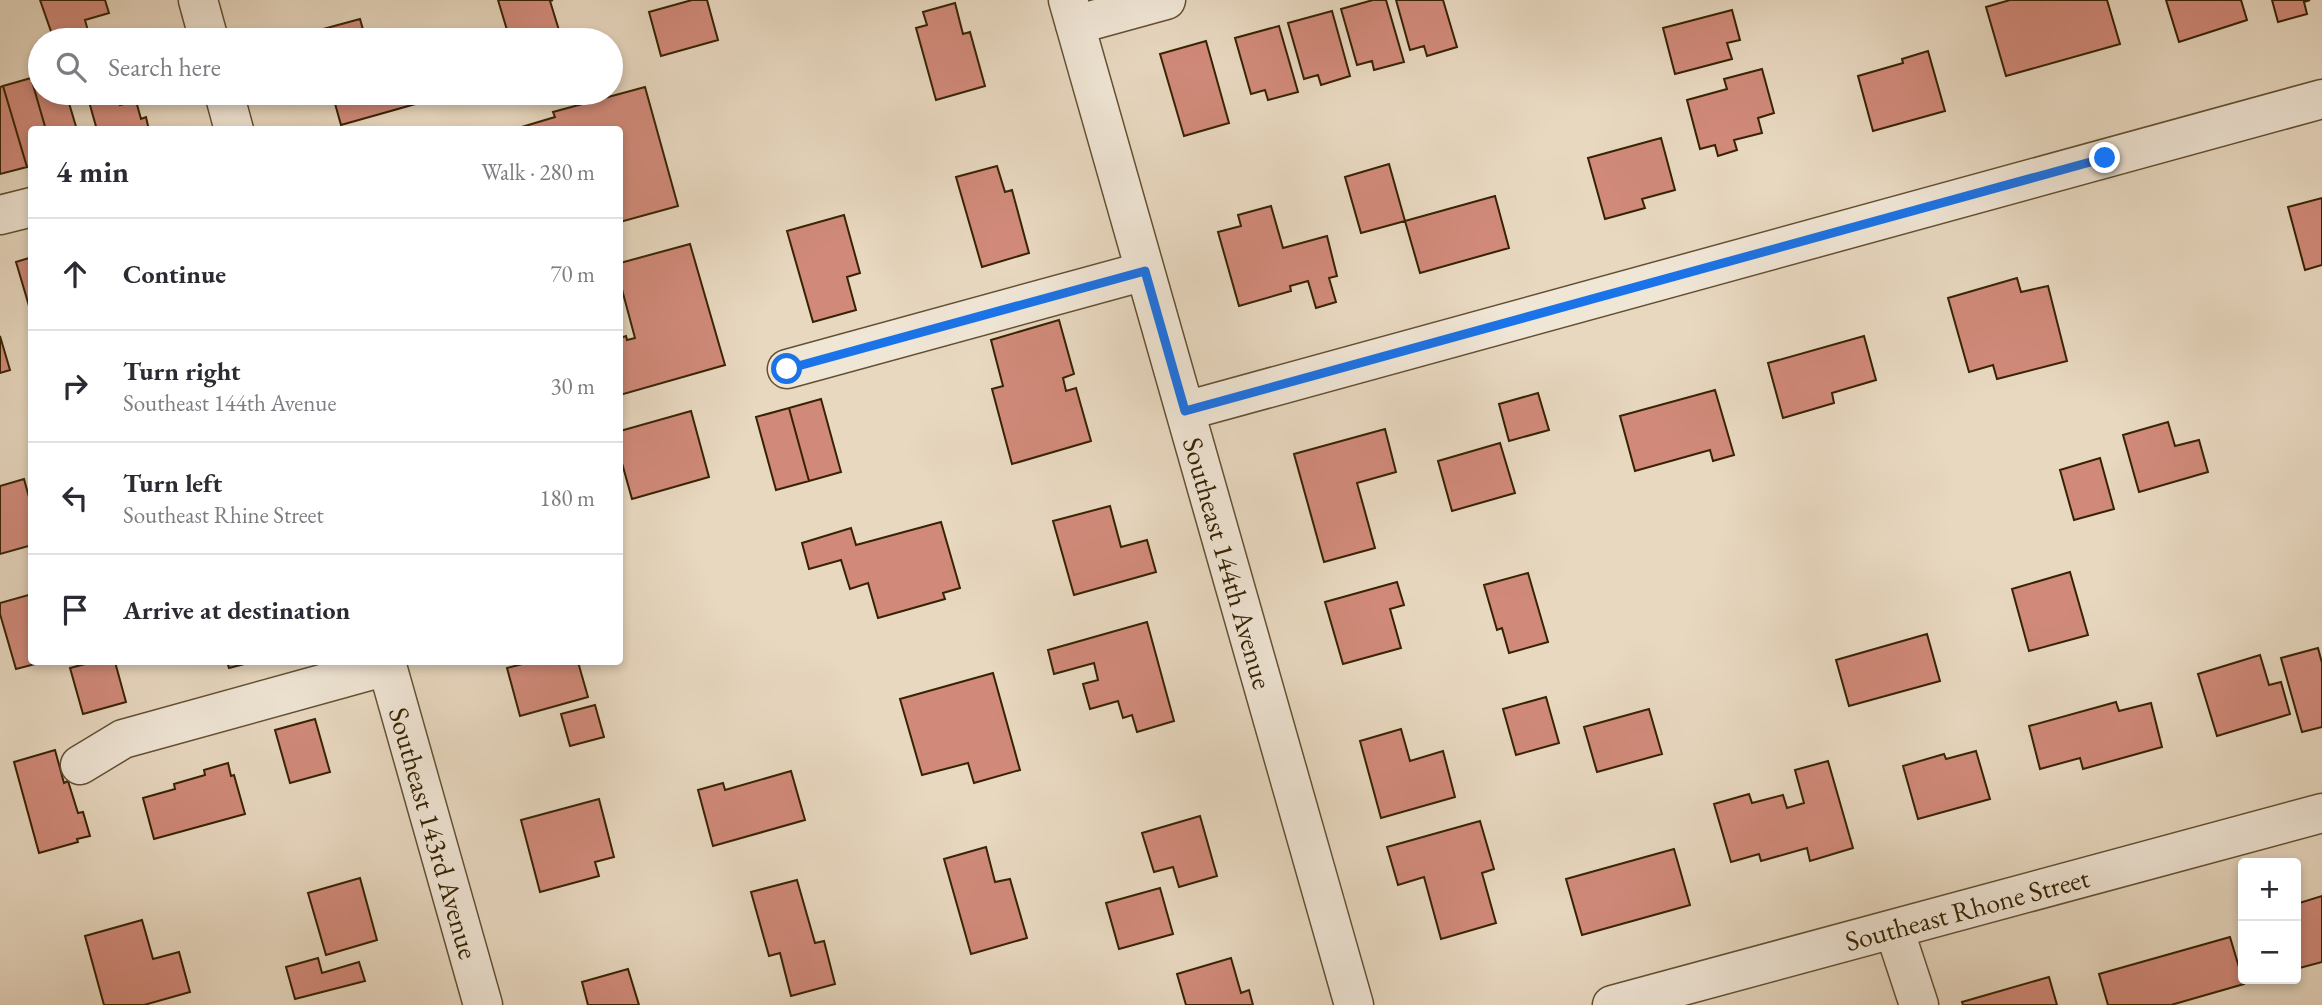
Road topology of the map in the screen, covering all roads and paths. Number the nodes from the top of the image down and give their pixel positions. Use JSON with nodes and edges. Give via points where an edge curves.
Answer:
{"nodes":[{"id":1,"x":198,"y":0,"type":"edge"},
{"id":2,"x":1166,"y":0,"type":"edge"},
{"id":3,"x":1072,"y":13,"type":"edge"},
{"id":4,"x":206,"y":28,"type":"edge"},
{"id":5,"x":2322,"y":99,"type":"edge"},
{"id":6,"x":227,"y":105,"type":"edge"},
{"id":7,"x":233,"y":126,"type":"edge"},
{"id":8,"x":28,"y":208,"type":"edge"},
{"id":9,"x":0,"y":215,"type":"edge"},
{"id":10,"x":1145,"y":271,"type":"junction"},
{"id":11,"x":787,"y":369,"type":"dead end"},
{"id":12,"x":1185,"y":411,"type":"junction"},
{"id":13,"x":382,"y":665,"type":"edge"},
{"id":14,"x":386,"y":665,"type":"edge"},
{"id":15,"x":80,"y":765,"type":"dead end"},
{"id":16,"x":2322,"y":813,"type":"edge"},
{"id":17,"x":1894,"y":929,"type":"junction"},
{"id":18,"x":483,"y":1005,"type":"edge"},
{"id":19,"x":1354,"y":1005,"type":"edge"},
{"id":20,"x":1612,"y":1005,"type":"edge"},
{"id":21,"x":1919,"y":1005,"type":"edge"}],
"edges":[{"from":1,"to":4,"type":"street"},
{"from":2,"to":3,"type":"street"},
{"from":3,"to":10,"type":"street","name":"Southeast 144th Avenue"},
{"from":5,"to":12,"type":"street"},
{"from":6,"to":7,"type":"street"},
{"from":8,"to":9,"type":"street"},
{"from":10,"to":11,"type":"street"},
{"from":10,"to":12,"type":"street","name":"Southeast 144th Avenue"},
{"from":12,"to":19,"type":"street","name":"Southeast 144th Avenue"},
{"from":13,"to":15,"type":"street","via":[[122,739]]},
{"from":14,"to":18,"type":"street","name":"Southeast 143rd Avenue"},
{"from":16,"to":17,"type":"street","name":"Southeast Rhone Street"},
{"from":17,"to":20,"type":"street","name":"Southeast Rhone Street"},
{"from":17,"to":21,"type":"street"}]}
